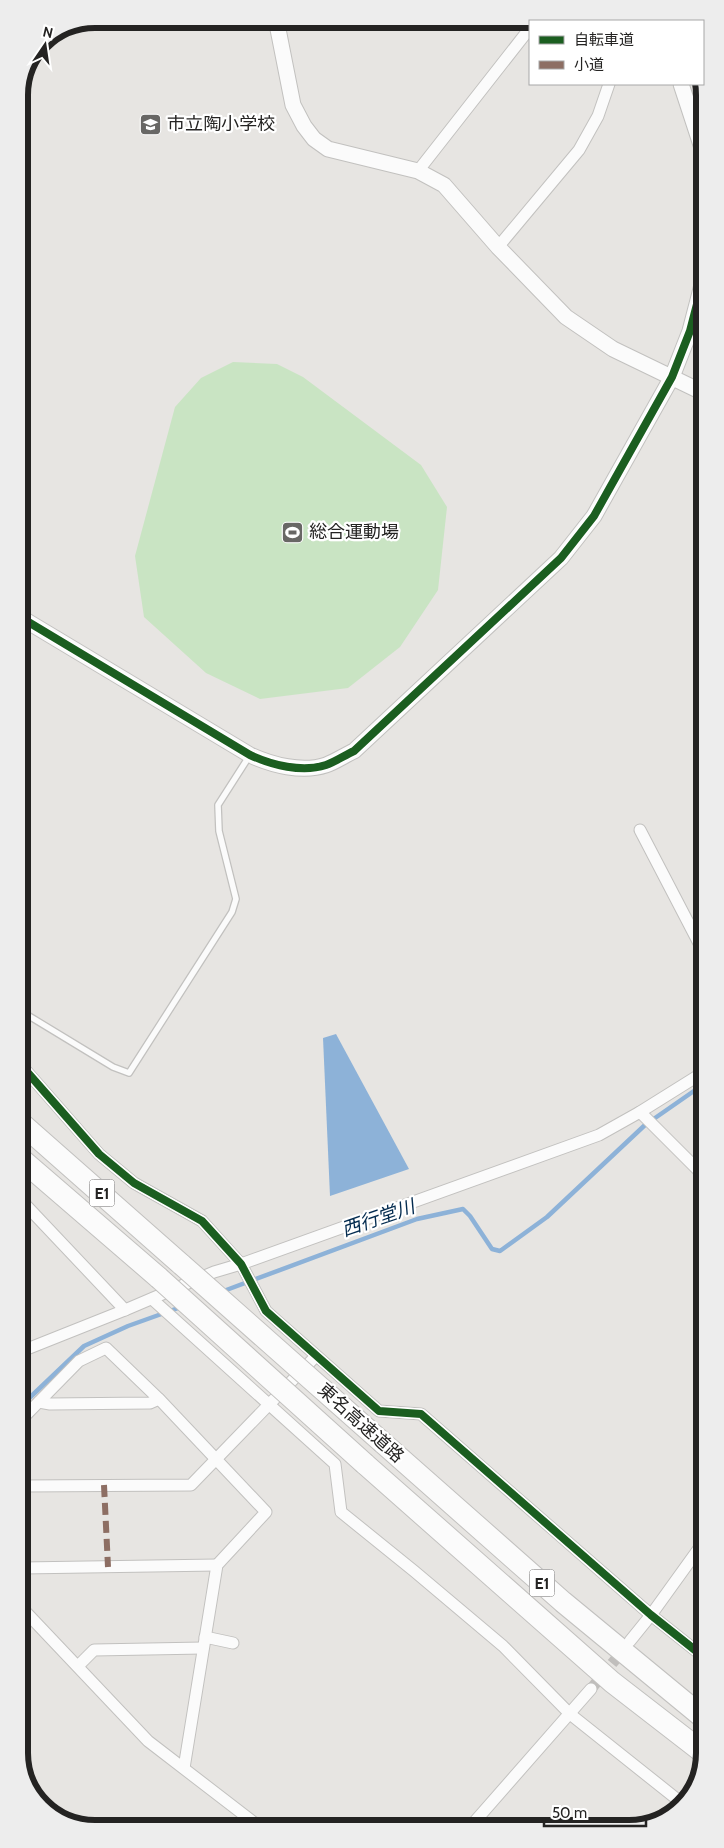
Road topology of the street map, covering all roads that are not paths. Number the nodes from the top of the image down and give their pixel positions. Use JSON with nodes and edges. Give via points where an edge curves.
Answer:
{"nodes":[{"id":1,"x":278,"y":28,"type":"edge"},
{"id":2,"x":529,"y":29,"type":"edge"},
{"id":3,"x":609,"y":85,"type":"edge"},
{"id":4,"x":681,"y":85,"type":"edge"},
{"id":5,"x":696,"y":128,"type":"edge"},
{"id":6,"x":418,"y":171,"type":"junction"},
{"id":7,"x":498,"y":248,"type":"junction"},
{"id":8,"x":696,"y":308,"type":"edge"},
{"id":9,"x":672,"y":378,"type":"junction"},
{"id":10,"x":696,"y":389,"type":"edge"},
{"id":11,"x":28,"y":622,"type":"edge"},
{"id":12,"x":250,"y":755,"type":"junction"},
{"id":13,"x":640,"y":830,"type":"dead end"},
{"id":14,"x":696,"y":938,"type":"edge"},
{"id":15,"x":28,"y":1017,"type":"edge"},
{"id":16,"x":28,"y":1073,"type":"edge"},
{"id":17,"x":696,"y":1078,"type":"edge"},
{"id":18,"x":646,"y":1119,"type":"junction"},
{"id":19,"x":28,"y":1129,"type":"edge"},
{"id":20,"x":28,"y":1165,"type":"edge"},
{"id":21,"x":696,"y":1168,"type":"edge"},
{"id":22,"x":28,"y":1207,"type":"edge"},
{"id":23,"x":244,"y":1269,"type":"junction"},
{"id":24,"x":156,"y":1303,"type":"junction"},
{"id":25,"x":125,"y":1310,"type":"junction"},
{"id":26,"x":28,"y":1349,"type":"edge"},
{"id":27,"x":316,"y":1356,"type":"junction"},
{"id":28,"x":159,"y":1399,"type":"junction"},
{"id":29,"x":39,"y":1402,"type":"junction"},
{"id":30,"x":269,"y":1405,"type":"junction"},
{"id":31,"x":28,"y":1413,"type":"edge"},
{"id":32,"x":214,"y":1459,"type":"junction"},
{"id":33,"x":28,"y":1486,"type":"edge"},
{"id":34,"x":696,"y":1553,"type":"edge"},
{"id":35,"x":217,"y":1565,"type":"junction"},
{"id":36,"x":28,"y":1568,"type":"edge"},
{"id":37,"x":28,"y":1614,"type":"edge"},
{"id":38,"x":652,"y":1615,"type":"junction"},
{"id":39,"x":630,"y":1641,"type":"tunnel mouth"},
{"id":40,"x":233,"y":1642,"type":"dead end"},
{"id":41,"x":204,"y":1643,"type":"junction"},
{"id":42,"x":696,"y":1651,"type":"edge"},
{"id":43,"x":78,"y":1666,"type":"junction"},
{"id":44,"x":591,"y":1689,"type":"tunnel mouth"},
{"id":45,"x":696,"y":1712,"type":"edge"},
{"id":46,"x":570,"y":1714,"type":"junction"},
{"id":47,"x":696,"y":1747,"type":"edge"},
{"id":48,"x":184,"y":1768,"type":"junction"},
{"id":49,"x":678,"y":1800,"type":"edge"},
{"id":50,"x":251,"y":1820,"type":"edge"},
{"id":51,"x":475,"y":1820,"type":"edge"}],
"edges":[{"from":1,"to":6,"type":"street","via":[[294,105],[314,139],[328,149]]},
{"from":2,"to":6,"type":"street"},
{"from":3,"to":7,"type":"street","via":[[598,116],[579,150]]},
{"from":4,"to":5,"type":"street"},
{"from":6,"to":7,"type":"street","via":[[444,185]]},
{"from":7,"to":9,"type":"street","via":[[566,317],[613,349]]},
{"from":8,"to":9,"type":"street"},
{"from":9,"to":10,"type":"street"},
{"from":9,"to":12,"type":"street","via":[[594,516],[561,558],[354,751],[325,765],[298,768],[266,762]]},
{"from":11,"to":12,"type":"street"},
{"from":12,"to":15,"type":"lane","via":[[218,804],[219,831],[236,899],[232,912],[129,1073],[113,1067]]},
{"from":13,"to":14,"type":"street"},
{"from":16,"to":23,"type":"street","via":[[99,1154],[134,1183],[202,1221]]},
{"from":17,"to":18,"type":"street"},
{"from":18,"to":21,"type":"street"},
{"from":18,"to":23,"type":"street"},
{"from":19,"to":45,"type":"highway","name":"東名高速道路","number":"E1","bridge":true,"via":[[563,1602]]},
{"from":20,"to":47,"type":"highway","name":"東名高速道路","number":"E1","bridge":true,"via":[[612,1682]]},
{"from":22,"to":25,"type":"street"},
{"from":23,"to":24,"type":"street","via":[[214,1272]]},
{"from":23,"to":27,"type":"street","via":[[266,1311]]},
{"from":24,"to":25,"type":"street"},
{"from":24,"to":30,"type":"street"},
{"from":25,"to":26,"type":"street"},
{"from":27,"to":30,"type":"street"},
{"from":27,"to":38,"type":"street","via":[[379,1411],[421,1414]]},
{"from":28,"to":29,"type":"street","via":[[150,1403]]},
{"from":28,"to":29,"type":"street","via":[[106,1348],[79,1362]]},
{"from":28,"to":32,"type":"street"},
{"from":29,"to":31,"type":"street"},
{"from":30,"to":32,"type":"street"},
{"from":30,"to":46,"type":"street","via":[[335,1464],[341,1512],[503,1646]]},
{"from":32,"to":33,"type":"street","via":[[191,1485]]},
{"from":32,"to":35,"type":"street","via":[[266,1512]]},
{"from":34,"to":38,"type":"street"},
{"from":35,"to":36,"type":"street"},
{"from":35,"to":41,"type":"street"},
{"from":37,"to":43,"type":"street"},
{"from":38,"to":39,"type":"street"},
{"from":38,"to":42,"type":"street"},
{"from":40,"to":41,"type":"street"},
{"from":41,"to":43,"type":"street","via":[[94,1650]]},
{"from":41,"to":48,"type":"street"},
{"from":43,"to":48,"type":"street","via":[[148,1741]]},
{"from":44,"to":46,"type":"street"},
{"from":46,"to":49,"type":"street"},
{"from":46,"to":51,"type":"street"},
{"from":48,"to":50,"type":"street"}]}
